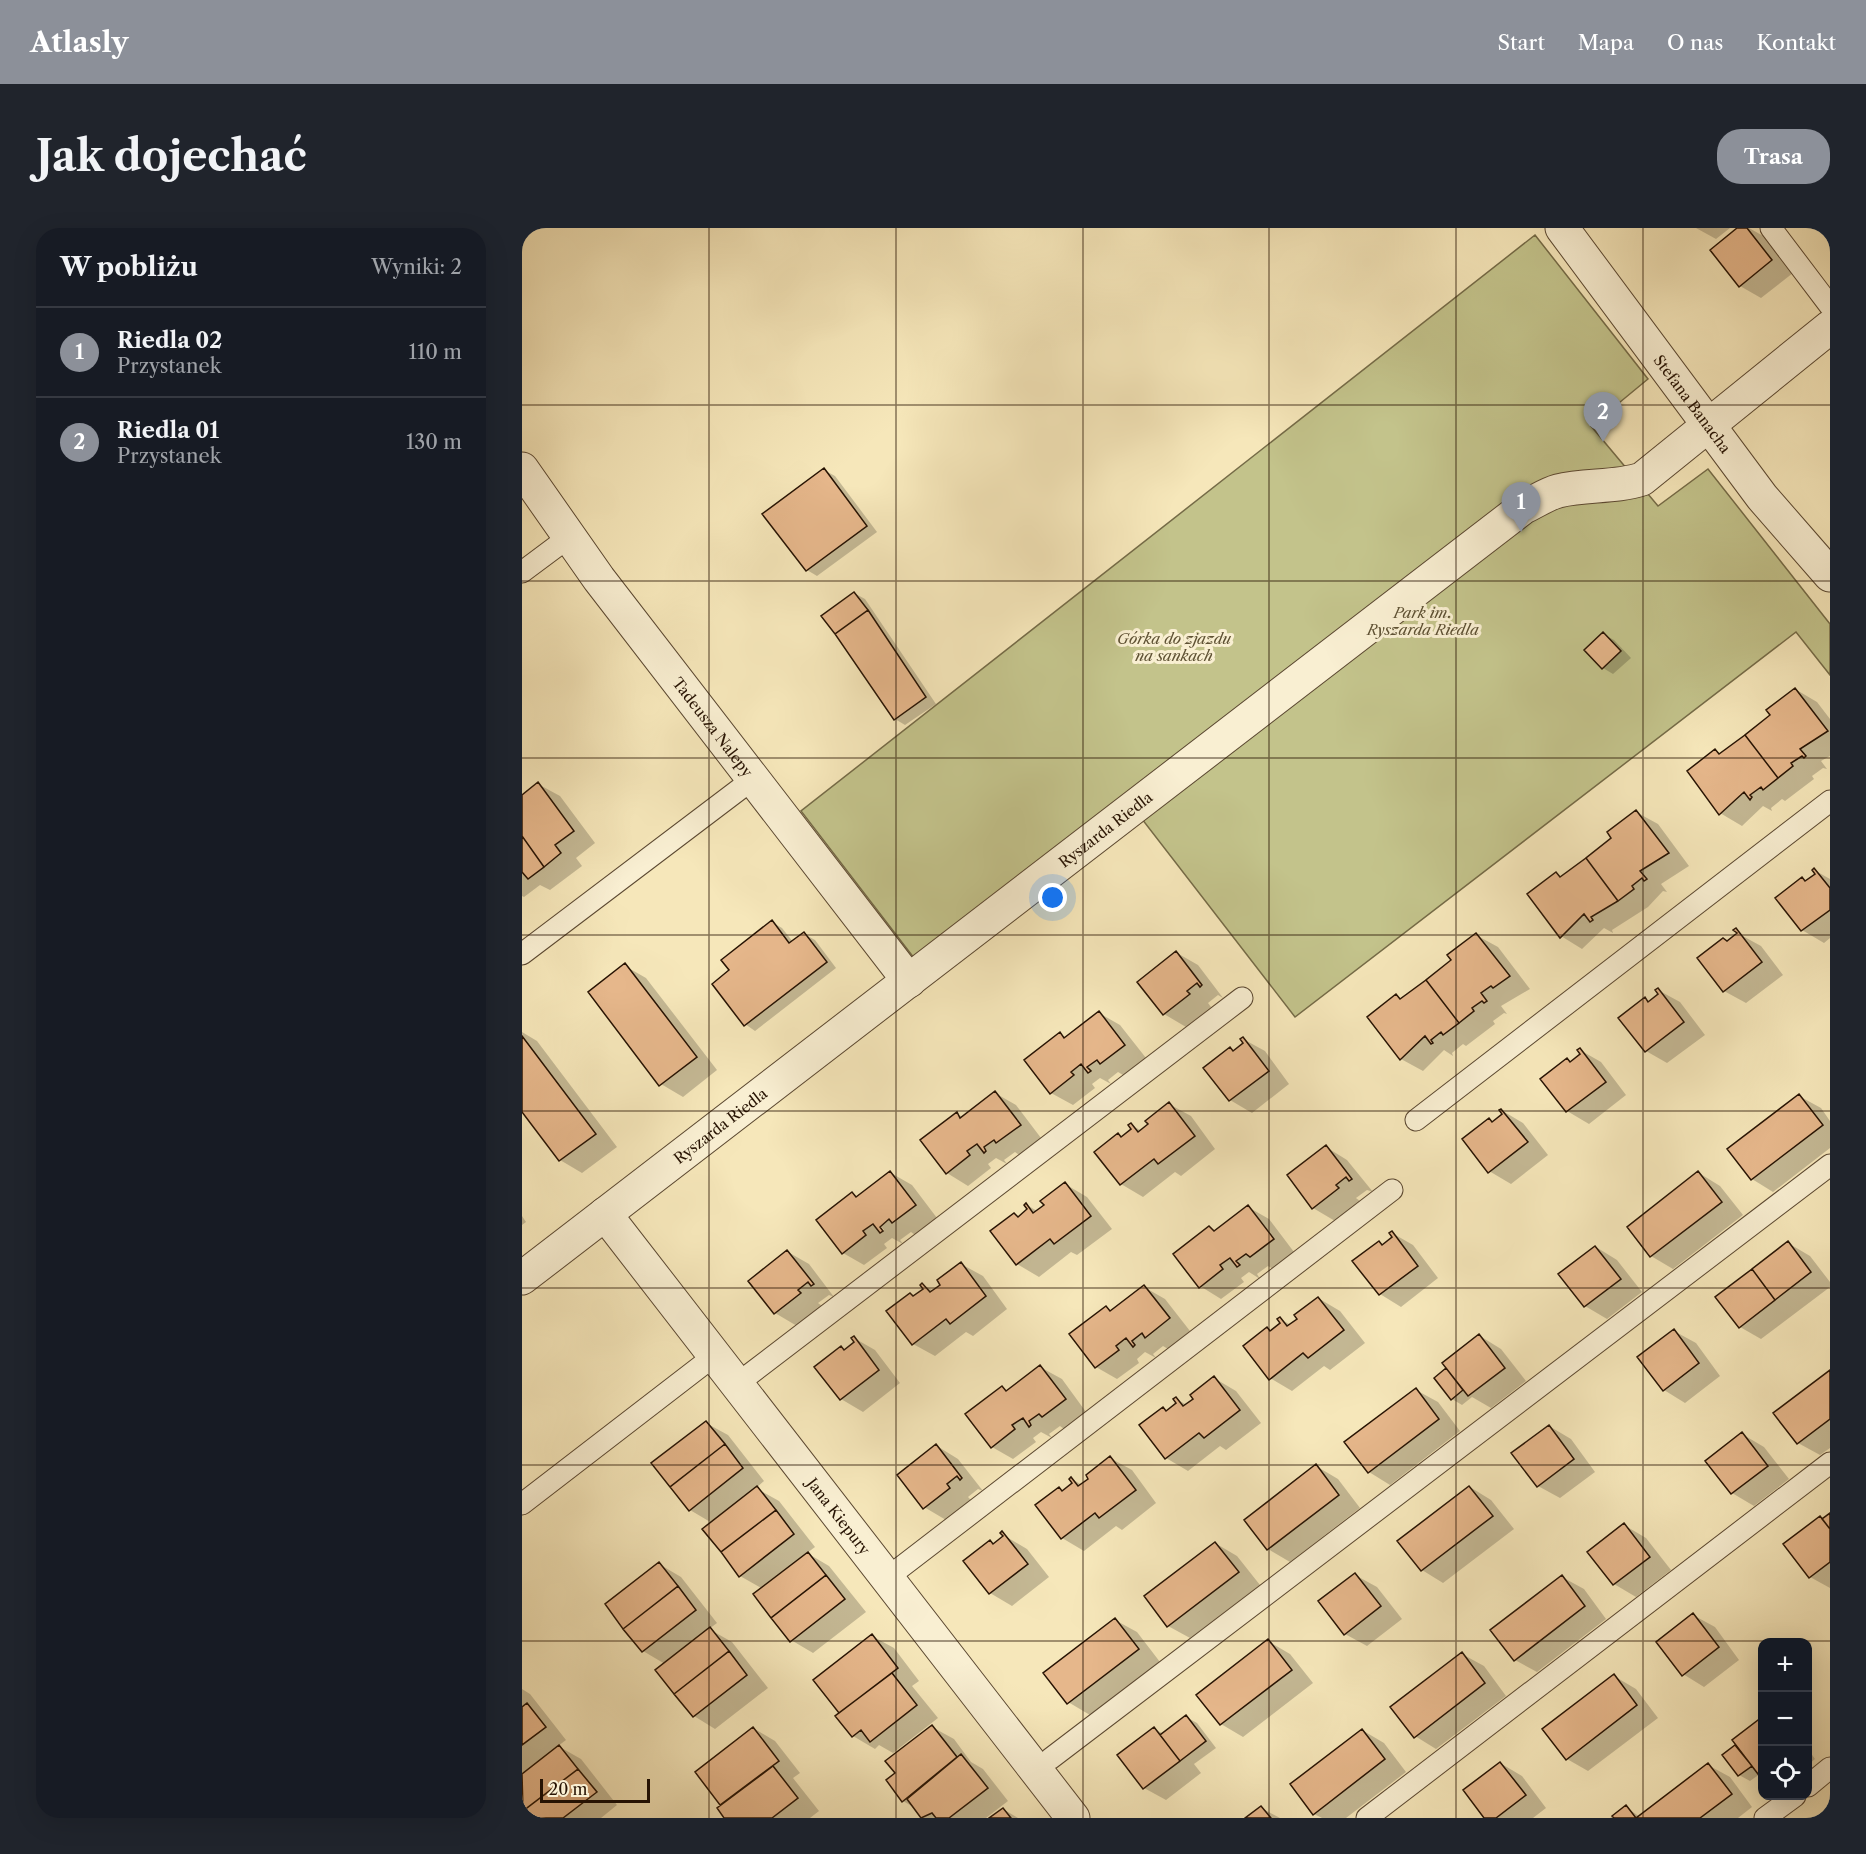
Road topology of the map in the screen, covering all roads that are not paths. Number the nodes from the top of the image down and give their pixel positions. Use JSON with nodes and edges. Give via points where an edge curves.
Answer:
{"nodes":[{"id":1,"x":1562,"y":228,"type":"edge"},
{"id":2,"x":1771,"y":228,"type":"edge"},
{"id":3,"x":1830,"y":306,"type":"edge"},
{"id":4,"x":1830,"y":327,"type":"edge"},
{"id":5,"x":1710,"y":424,"type":"junction"},
{"id":6,"x":522,"y":469,"type":"edge"},
{"id":7,"x":569,"y":537,"type":"junction"},
{"id":8,"x":522,"y":572,"type":"edge"},
{"id":9,"x":1830,"y":575,"type":"edge"},
{"id":10,"x":753,"y":779,"type":"junction"},
{"id":11,"x":1830,"y":801,"type":"edge"},
{"id":12,"x":522,"y":954,"type":"edge"},
{"id":13,"x":909,"y":981,"type":"junction"},
{"id":14,"x":1242,"y":998,"type":"dead end"},
{"id":15,"x":1416,"y":1120,"type":"dead end"},
{"id":16,"x":1830,"y":1164,"type":"edge"},
{"id":17,"x":1392,"y":1190,"type":"dead end"},
{"id":18,"x":605,"y":1214,"type":"junction"},
{"id":19,"x":522,"y":1278,"type":"edge"},
{"id":20,"x":714,"y":1356,"type":"junction"},
{"id":21,"x":737,"y":1384,"type":"junction"},
{"id":22,"x":1830,"y":1463,"type":"edge"},
{"id":23,"x":522,"y":1504,"type":"edge"},
{"id":24,"x":887,"y":1578,"type":"junction"},
{"id":25,"x":1050,"y":1760,"type":"dead end"},
{"id":26,"x":1830,"y":1768,"type":"edge"},
{"id":27,"x":1812,"y":1783,"type":"edge"},
{"id":28,"x":1790,"y":1800,"type":"edge"},
{"id":29,"x":1073,"y":1818,"type":"edge"},
{"id":30,"x":1367,"y":1818,"type":"edge"},
{"id":31,"x":1765,"y":1818,"type":"edge"}],
"edges":[{"from":1,"to":5,"type":"street","name":"Stefana Banacha"},
{"from":2,"to":3,"type":"lane"},
{"from":4,"to":5,"type":"street","name":"Ryszarda Riedla"},
{"from":5,"to":9,"type":"street","name":"Stefana Banacha","via":[[1762,497]]},
{"from":5,"to":13,"type":"street","name":"Ryszarda Riedla","via":[[1642,478],[1623,485],[1594,485],[1556,492],[1524,507]]},
{"from":6,"to":7,"type":"street","name":"Tadeusza Nalepy"},
{"from":7,"to":8,"type":"lane"},
{"from":7,"to":10,"type":"street","name":"Tadeusza Nalepy"},
{"from":10,"to":12,"type":"lane"},
{"from":10,"to":13,"type":"street","name":"Tadeusza Nalepy"},
{"from":11,"to":15,"type":"lane"},
{"from":13,"to":18,"type":"street","name":"Ryszarda Riedla"},
{"from":14,"to":21,"type":"lane"},
{"from":16,"to":25,"type":"lane"},
{"from":17,"to":24,"type":"lane"},
{"from":18,"to":19,"type":"street","name":"Ryszarda Riedla"},
{"from":18,"to":20,"type":"street","name":"Jana Kiepury"},
{"from":20,"to":21,"type":"street","name":"Jana Kiepury"},
{"from":20,"to":23,"type":"lane"},
{"from":21,"to":24,"type":"street","name":"Jana Kiepury"},
{"from":22,"to":30,"type":"lane"},
{"from":24,"to":29,"type":"street","name":"Jana Kiepury"},
{"from":26,"to":27,"type":"lane"},
{"from":28,"to":31,"type":"lane"}]}
